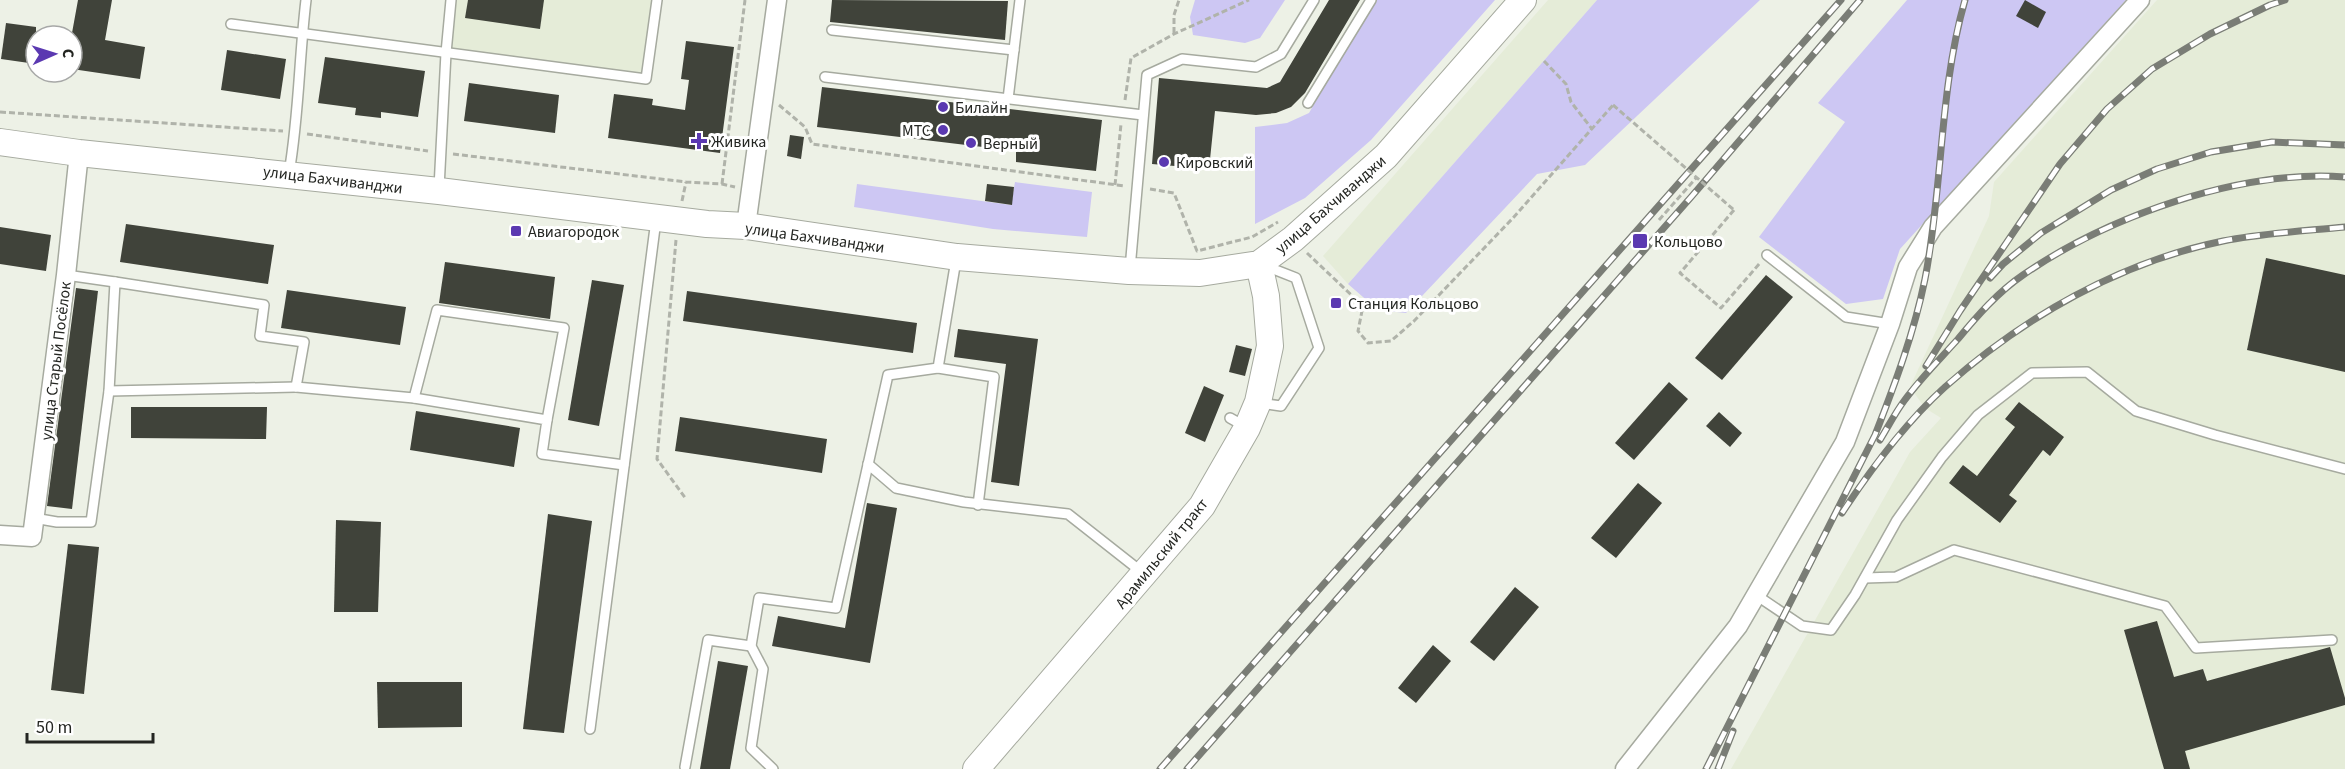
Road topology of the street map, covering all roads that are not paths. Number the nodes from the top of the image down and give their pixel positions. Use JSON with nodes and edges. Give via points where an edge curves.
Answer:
{"nodes":[{"id":1,"x":306,"y":0,"type":"edge"},
{"id":2,"x":451,"y":0,"type":"edge"},
{"id":3,"x":657,"y":0,"type":"edge"},
{"id":4,"x":777,"y":0,"type":"edge"},
{"id":5,"x":1020,"y":0,"type":"edge"},
{"id":6,"x":1314,"y":0,"type":"edge"},
{"id":7,"x":1371,"y":0,"type":"edge"},
{"id":8,"x":1523,"y":0,"type":"edge"},
{"id":9,"x":2140,"y":0,"type":"edge"},
{"id":10,"x":231,"y":24,"type":"dead end"},
{"id":11,"x":832,"y":30,"type":"dead end"},
{"id":12,"x":302,"y":34,"type":"junction"},
{"id":13,"x":1014,"y":50,"type":"junction"},
{"id":14,"x":446,"y":53,"type":"junction"},
{"id":15,"x":825,"y":77,"type":"dead end"},
{"id":16,"x":1008,"y":99,"type":"junction"},
{"id":17,"x":1308,"y":103,"type":"dead end"},
{"id":18,"x":1143,"y":115,"type":"junction"},
{"id":19,"x":0,"y":142,"type":"edge"},
{"id":20,"x":79,"y":153,"type":"junction"},
{"id":21,"x":289,"y":173,"type":"junction"},
{"id":22,"x":439,"y":191,"type":"junction"},
{"id":23,"x":667,"y":219,"type":"junction"},
{"id":24,"x":746,"y":226,"type":"junction"},
{"id":25,"x":1767,"y":255,"type":"road end"},
{"id":26,"x":957,"y":257,"type":"junction"},
{"id":27,"x":1259,"y":264,"type":"junction"},
{"id":28,"x":1129,"y":271,"type":"junction"},
{"id":29,"x":66,"y":275,"type":"junction"},
{"id":30,"x":115,"y":282,"type":"junction"},
{"id":31,"x":1890,"y":324,"type":"junction"},
{"id":32,"x":938,"y":368,"type":"junction"},
{"id":33,"x":296,"y":387,"type":"junction"},
{"id":34,"x":109,"y":391,"type":"junction"},
{"id":35,"x":414,"y":398,"type":"junction"},
{"id":36,"x":1258,"y":402,"type":"junction"},
{"id":37,"x":547,"y":420,"type":"junction"},
{"id":38,"x":868,"y":464,"type":"junction"},
{"id":39,"x":624,"y":465,"type":"junction"},
{"id":40,"x":2345,"y":469,"type":"edge"},
{"id":41,"x":978,"y":505,"type":"junction"},
{"id":42,"x":34,"y":518,"type":"junction"},
{"id":43,"x":0,"y":535,"type":"edge"},
{"id":44,"x":1145,"y":574,"type":"junction"},
{"id":45,"x":1864,"y":578,"type":"junction"},
{"id":46,"x":1756,"y":595,"type":"junction"},
{"id":47,"x":2332,"y":640,"type":"dead end"},
{"id":48,"x":751,"y":646,"type":"junction"},
{"id":49,"x":590,"y":729,"type":"dead end"},
{"id":50,"x":685,"y":767,"type":"dead end"},
{"id":51,"x":773,"y":769,"type":"edge"},
{"id":52,"x":976,"y":769,"type":"edge"},
{"id":53,"x":1625,"y":769,"type":"edge"}],
"edges":[{"from":1,"to":12,"type":"lane"},
{"from":2,"to":14,"type":"lane"},
{"from":3,"to":14,"type":"lane","via":[[646,79]]},
{"from":4,"to":24,"type":"street"},
{"from":5,"to":13,"type":"lane"},
{"from":6,"to":18,"type":"lane","via":[[1281,54],[1256,67],[1182,59],[1147,75]]},
{"from":7,"to":17,"type":"lane"},
{"from":8,"to":27,"type":"main road","name":"улица Бахчиванджи","via":[[1386,156],[1283,228]]},
{"from":9,"to":31,"type":"street","via":[[1933,227],[1908,267]]},
{"from":10,"to":12,"type":"lane"},
{"from":11,"to":13,"type":"lane"},
{"from":12,"to":14,"type":"lane"},
{"from":12,"to":21,"type":"lane","via":[[297,132]]},
{"from":13,"to":16,"type":"lane"},
{"from":14,"to":22,"type":"lane"},
{"from":15,"to":16,"type":"lane"},
{"from":16,"to":18,"type":"lane"},
{"from":18,"to":28,"type":"lane"},
{"from":19,"to":20,"type":"main road","name":"улица Бахчиванджи"},
{"from":20,"to":21,"type":"main road","name":"улица Бахчиванджи"},
{"from":20,"to":29,"type":"street","name":"улица Старый Посёлок"},
{"from":21,"to":22,"type":"main road","name":"улица Бахчиванджи"},
{"from":22,"to":23,"type":"main road","name":"улица Бахчиванджи"},
{"from":23,"to":24,"type":"main road","name":"улица Бахчиванджи"},
{"from":23,"to":39,"type":"lane"},
{"from":24,"to":26,"type":"main road","name":"улица Бахчиванджи"},
{"from":25,"to":31,"type":"lane","via":[[1846,317]]},
{"from":26,"to":28,"type":"main road","name":"улица Бахчиванджи"},
{"from":26,"to":32,"type":"lane"},
{"from":27,"to":28,"type":"main road","name":"улица Бахчиванджи","via":[[1200,273]]},
{"from":27,"to":36,"type":"main road","name":"Арамильский тракт","via":[[1270,346]]},
{"from":27,"to":36,"type":"lane","via":[[1296,278],[1319,348],[1281,406]]},
{"from":29,"to":30,"type":"lane"},
{"from":29,"to":42,"type":"street","name":"улица Старый Посёлок"},
{"from":30,"to":33,"type":"lane","via":[[264,305],[260,336],[304,342]]},
{"from":30,"to":34,"type":"lane"},
{"from":31,"to":46,"type":"street","via":[[1845,442]]},
{"from":32,"to":38,"type":"lane","via":[[888,375]]},
{"from":32,"to":41,"type":"lane","via":[[994,377]]},
{"from":33,"to":34,"type":"lane"},
{"from":33,"to":35,"type":"lane"},
{"from":34,"to":42,"type":"lane","via":[[91,522]]},
{"from":35,"to":37,"type":"lane"},
{"from":35,"to":37,"type":"lane","via":[[437,310],[564,328]]},
{"from":36,"to":44,"type":"main road","name":"Арамильский тракт","via":[[1239,423],[1202,506]]},
{"from":37,"to":39,"type":"lane","via":[[542,454]]},
{"from":38,"to":41,"type":"lane","via":[[896,488]]},
{"from":38,"to":48,"type":"lane","via":[[836,608],[759,598]]},
{"from":39,"to":49,"type":"lane"},
{"from":40,"to":45,"type":"lane","via":[[2136,411],[2086,372],[2032,373],[1978,415],[1942,457],[1897,520]]},
{"from":41,"to":44,"type":"lane","via":[[1068,514]]},
{"from":42,"to":43,"type":"street","name":"улица Старый Посёлок","via":[[32,537]]},
{"from":44,"to":52,"type":"main road","name":"Арамильский тракт"},
{"from":45,"to":46,"type":"lane","via":[[1831,630],[1802,626]]},
{"from":45,"to":47,"type":"lane","via":[[1896,577],[1953,550],[2165,606],[2196,648]]},
{"from":46,"to":53,"type":"street","via":[[1738,626]]},
{"from":48,"to":50,"type":"lane","via":[[708,640]]},
{"from":48,"to":51,"type":"lane","via":[[763,669],[751,748]]}]}
